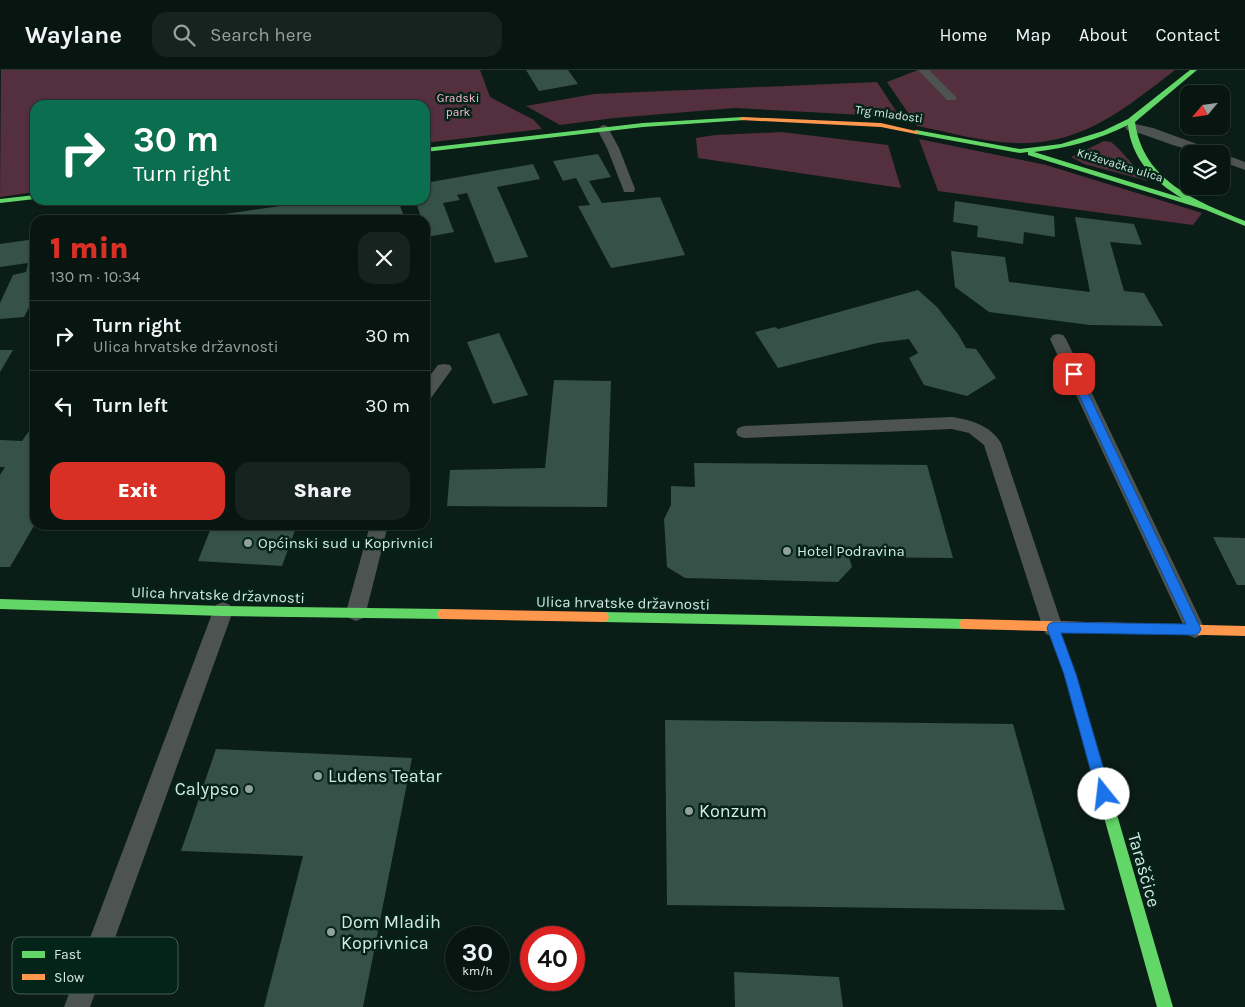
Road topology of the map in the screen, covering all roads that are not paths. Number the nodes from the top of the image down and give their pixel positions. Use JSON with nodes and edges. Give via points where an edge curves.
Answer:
{"nodes":[{"id":1,"x":923,"y":70,"type":"edge"},
{"id":2,"x":1194,"y":70,"type":"edge"},
{"id":3,"x":951,"y":98,"type":"dead end"},
{"id":4,"x":1131,"y":124,"type":"junction"},
{"id":5,"x":603,"y":129,"type":"junction"},
{"id":6,"x":1187,"y":145,"type":"edge"},
{"id":7,"x":430,"y":149,"type":"edge"},
{"id":8,"x":1020,"y":151,"type":"junction"},
{"id":9,"x":1230,"y":160,"type":"edge"},
{"id":10,"x":1245,"y":166,"type":"edge"},
{"id":11,"x":629,"y":189,"type":"dead end"},
{"id":12,"x":30,"y":198,"type":"edge"},
{"id":13,"x":0,"y":201,"type":"edge"},
{"id":14,"x":1211,"y":209,"type":"junction"},
{"id":15,"x":1245,"y":224,"type":"edge"},
{"id":16,"x":1058,"y":339,"type":"dead end"},
{"id":17,"x":444,"y":370,"type":"dead end"},
{"id":18,"x":430,"y":388,"type":"edge"},
{"id":19,"x":744,"y":432,"type":"dead end"},
{"id":20,"x":378,"y":530,"type":"edge"},
{"id":21,"x":0,"y":604,"type":"edge"},
{"id":22,"x":224,"y":612,"type":"junction"},
{"id":23,"x":356,"y":612,"type":"junction"},
{"id":24,"x":1053,"y":628,"type":"junction"},
{"id":25,"x":1195,"y":629,"type":"junction"},
{"id":26,"x":1245,"y":631,"type":"edge"},
{"id":27,"x":103,"y":937,"type":"edge"},
{"id":28,"x":82,"y":994,"type":"edge"},
{"id":29,"x":77,"y":1007,"type":"edge"},
{"id":30,"x":1165,"y":1007,"type":"edge"}],
"edges":[{"from":1,"to":3,"type":"lane"},
{"from":2,"to":4,"type":"main road","name":"Trg mladosti"},
{"from":4,"to":6,"type":"lane"},
{"from":4,"to":8,"type":"main road","name":"Trg mladosti","via":[[1072,143]]},
{"from":4,"to":14,"type":"main road","name":"Križevačka ulica","via":[[1137,150],[1156,174],[1182,194]]},
{"from":5,"to":7,"type":"main road","name":"Trg mladosti"},
{"from":5,"to":8,"type":"main road","name":"Trg mladosti","via":[[753,118],[841,121],[881,125]]},
{"from":5,"to":11,"type":"lane"},
{"from":8,"to":14,"type":"main road","name":"Križevačka ulica"},
{"from":9,"to":10,"type":"lane"},
{"from":12,"to":13,"type":"main road"},
{"from":14,"to":15,"type":"main road","name":"Križevačka ulica"},
{"from":16,"to":25,"type":"lane"},
{"from":17,"to":18,"type":"lane"},
{"from":19,"to":24,"type":"lane","via":[[952,423],[977,429],[992,443]]},
{"from":20,"to":23,"type":"lane"},
{"from":21,"to":22,"type":"main road","name":"Ulica hrvatske državnosti"},
{"from":22,"to":23,"type":"main road","name":"Ulica hrvatske državnosti"},
{"from":22,"to":27,"type":"lane"},
{"from":23,"to":24,"type":"main road","name":"Ulica hrvatske državnosti"},
{"from":24,"to":25,"type":"main road","name":"Ulica hrvatske državnosti"},
{"from":24,"to":30,"type":"main road","name":"Taraščice","via":[[1070,674]]},
{"from":25,"to":26,"type":"main road","name":"Ulica hrvatske državnosti"},
{"from":28,"to":29,"type":"lane"}]}
